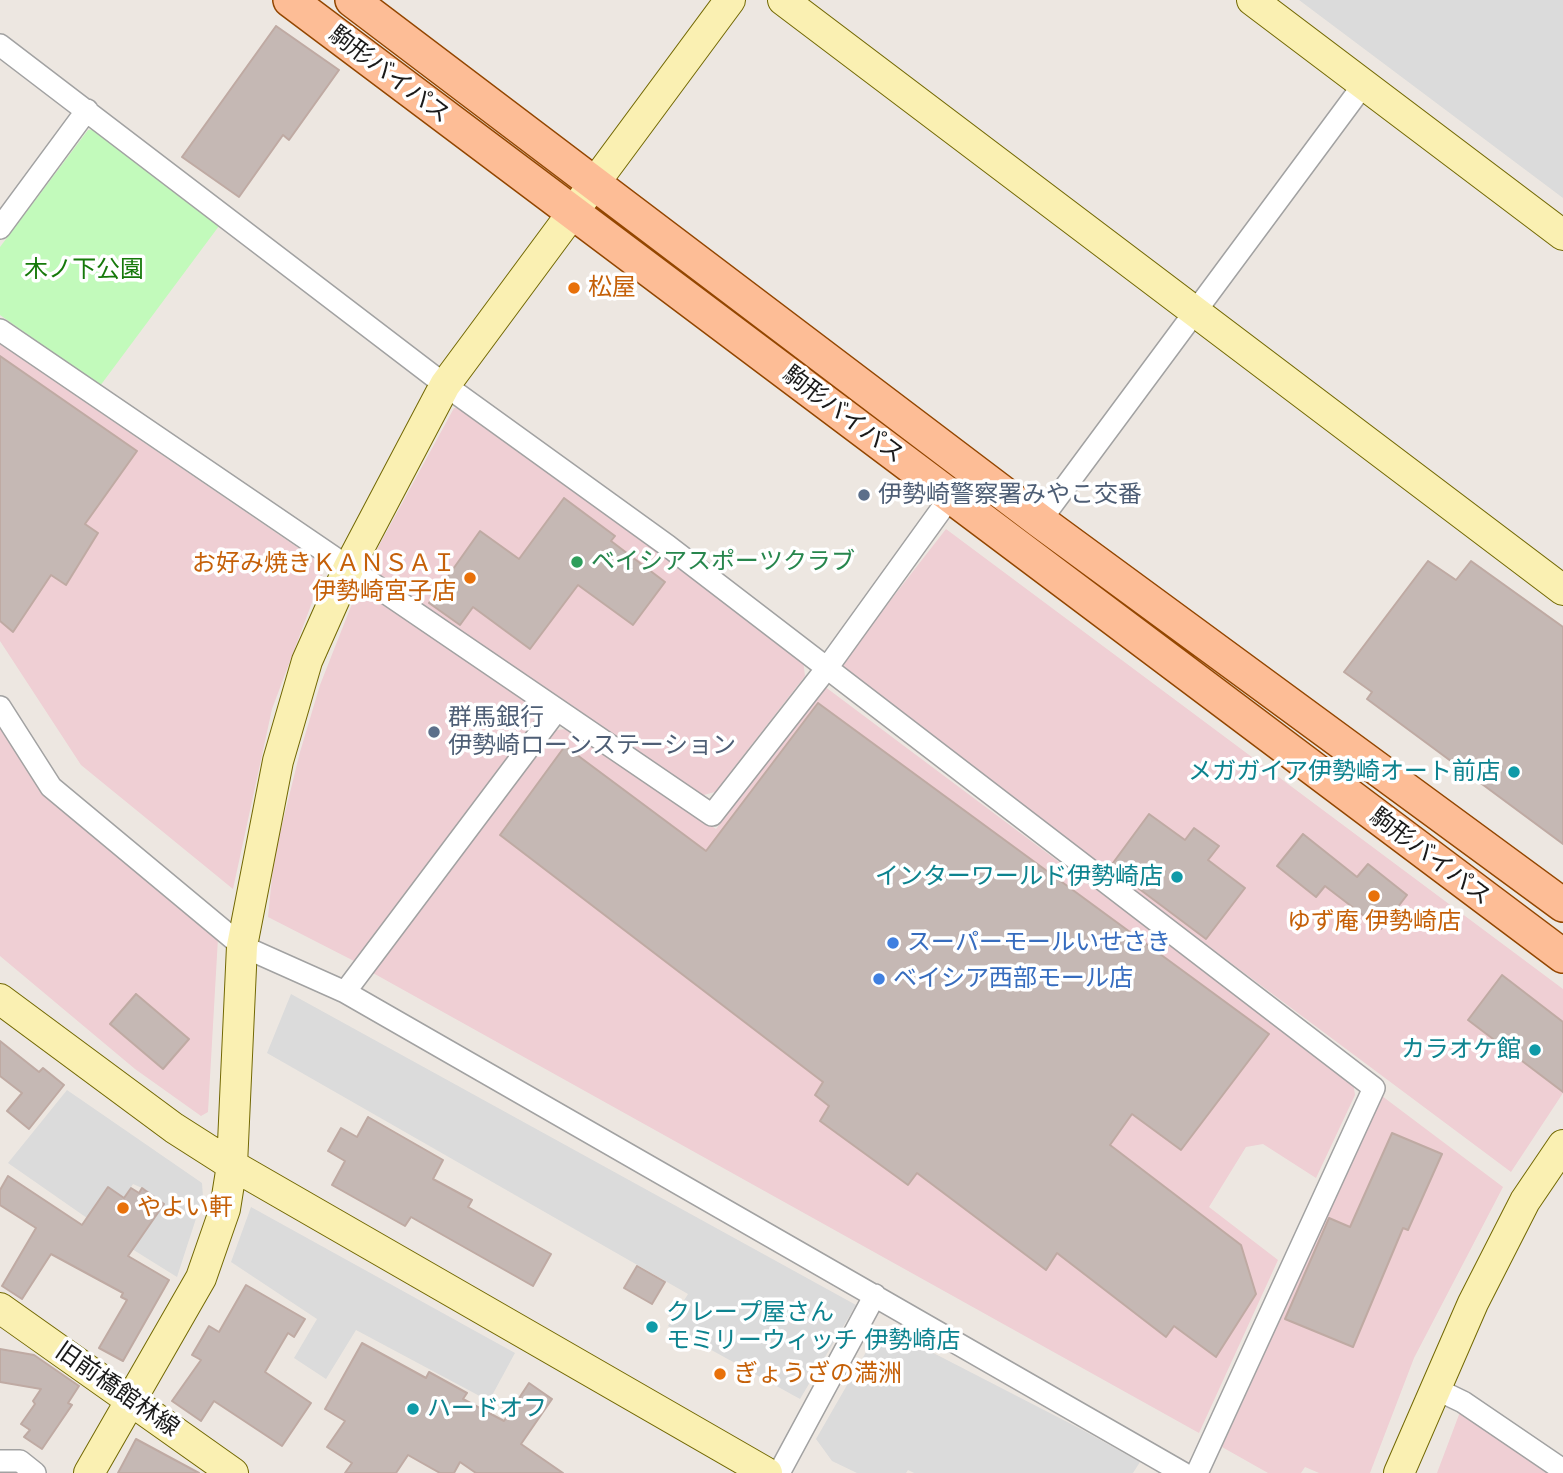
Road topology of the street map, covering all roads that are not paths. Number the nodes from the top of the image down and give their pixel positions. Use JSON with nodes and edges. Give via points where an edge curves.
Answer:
{"nodes":[{"id":1,"x":290,"y":0,"type":"edge"},
{"id":2,"x":352,"y":0,"type":"edge"},
{"id":3,"x":730,"y":0,"type":"edge"},
{"id":4,"x":783,"y":0,"type":"edge"},
{"id":5,"x":1252,"y":0,"type":"edge"},
{"id":6,"x":0,"y":44,"type":"edge"},
{"id":7,"x":1364,"y":84,"type":"junction"},
{"id":8,"x":87,"y":110,"type":"junction"},
{"id":9,"x":594,"y":182,"type":"junction"},
{"id":10,"x":573,"y":214,"type":"junction"},
{"id":11,"x":0,"y":228,"type":"edge"},
{"id":12,"x":1563,"y":235,"type":"edge"},
{"id":13,"x":1194,"y":313,"type":"junction"},
{"id":14,"x":0,"y":330,"type":"edge"},
{"id":15,"x":445,"y":385,"type":"junction"},
{"id":16,"x":951,"y":496,"type":"junction"},
{"id":17,"x":1041,"y":521,"type":"junction"},
{"id":18,"x":348,"y":569,"type":"junction"},
{"id":19,"x":1563,"y":590,"type":"edge"},
{"id":20,"x":827,"y":668,"type":"junction"},
{"id":21,"x":0,"y":707,"type":"edge"},
{"id":22,"x":557,"y":710,"type":"junction"},
{"id":23,"x":1563,"y":905,"type":"edge"},
{"id":24,"x":242,"y":946,"type":"junction"},
{"id":25,"x":1563,"y":956,"type":"edge"},
{"id":26,"x":345,"y":992,"type":"junction"},
{"id":27,"x":0,"y":999,"type":"edge"},
{"id":28,"x":1563,"y":1145,"type":"edge"},
{"id":29,"x":232,"y":1165,"type":"junction"},
{"id":30,"x":876,"y":1295,"type":"junction"},
{"id":31,"x":0,"y":1308,"type":"edge"},
{"id":32,"x":1436,"y":1389,"type":"junction"},
{"id":33,"x":133,"y":1400,"type":"junction"},
{"id":34,"x":0,"y":1461,"type":"edge"},
{"id":35,"x":1563,"y":1470,"type":"edge"},
{"id":36,"x":35,"y":1473,"type":"edge"},
{"id":37,"x":89,"y":1473,"type":"edge"},
{"id":38,"x":233,"y":1473,"type":"edge"},
{"id":39,"x":767,"y":1473,"type":"edge"},
{"id":40,"x":779,"y":1473,"type":"edge"},
{"id":41,"x":1183,"y":1473,"type":"edge"},
{"id":42,"x":1197,"y":1473,"type":"edge"},
{"id":43,"x":1399,"y":1473,"type":"edge"}],
"edges":[{"from":1,"to":10,"type":"main road","name":"駒形バイパス"},
{"from":2,"to":9,"type":"main road","name":"駒形バイパス"},
{"from":3,"to":9,"type":"street"},
{"from":4,"to":13,"type":"street"},
{"from":5,"to":7,"type":"street"},
{"from":6,"to":8,"type":"street"},
{"from":7,"to":12,"type":"street"},
{"from":7,"to":13,"type":"street"},
{"from":8,"to":11,"type":"street"},
{"from":8,"to":15,"type":"street"},
{"from":9,"to":10,"type":"street"},
{"from":9,"to":17,"type":"main road","name":"駒形バイパス"},
{"from":10,"to":15,"type":"street"},
{"from":10,"to":16,"type":"main road","name":"駒形バイパス"},
{"from":13,"to":17,"type":"street"},
{"from":13,"to":19,"type":"street"},
{"from":14,"to":18,"type":"street"},
{"from":15,"to":18,"type":"street"},
{"from":15,"to":20,"type":"street"},
{"from":16,"to":20,"type":"street"},
{"from":16,"to":25,"type":"main road","name":"駒形バイパス"},
{"from":17,"to":23,"type":"main road","name":"駒形バイパス"},
{"from":18,"to":22,"type":"street"},
{"from":18,"to":24,"type":"street","via":[[307,661],[278,761]]},
{"from":20,"to":22,"type":"street","via":[[712,815]]},
{"from":20,"to":42,"type":"street","via":[[1374,1088]]},
{"from":21,"to":24,"type":"street","via":[[51,787]]},
{"from":22,"to":26,"type":"street"},
{"from":24,"to":26,"type":"street"},
{"from":24,"to":29,"type":"street"},
{"from":26,"to":30,"type":"street"},
{"from":27,"to":29,"type":"street","via":[[174,1128]]},
{"from":28,"to":32,"type":"street","via":[[1525,1202],[1472,1303]]},
{"from":29,"to":33,"type":"street","via":[[225,1209],[201,1278]]},
{"from":29,"to":39,"type":"street"},
{"from":30,"to":40,"type":"street"},
{"from":30,"to":41,"type":"street"},
{"from":31,"to":33,"type":"street","name":"旧前橋館林線"},
{"from":32,"to":35,"type":"street","via":[[1463,1402]]},
{"from":32,"to":43,"type":"street"},
{"from":33,"to":37,"type":"street"},
{"from":33,"to":38,"type":"street","name":"旧前橋館林線"},
{"from":34,"to":36,"type":"street","via":[[20,1461]]}]}
